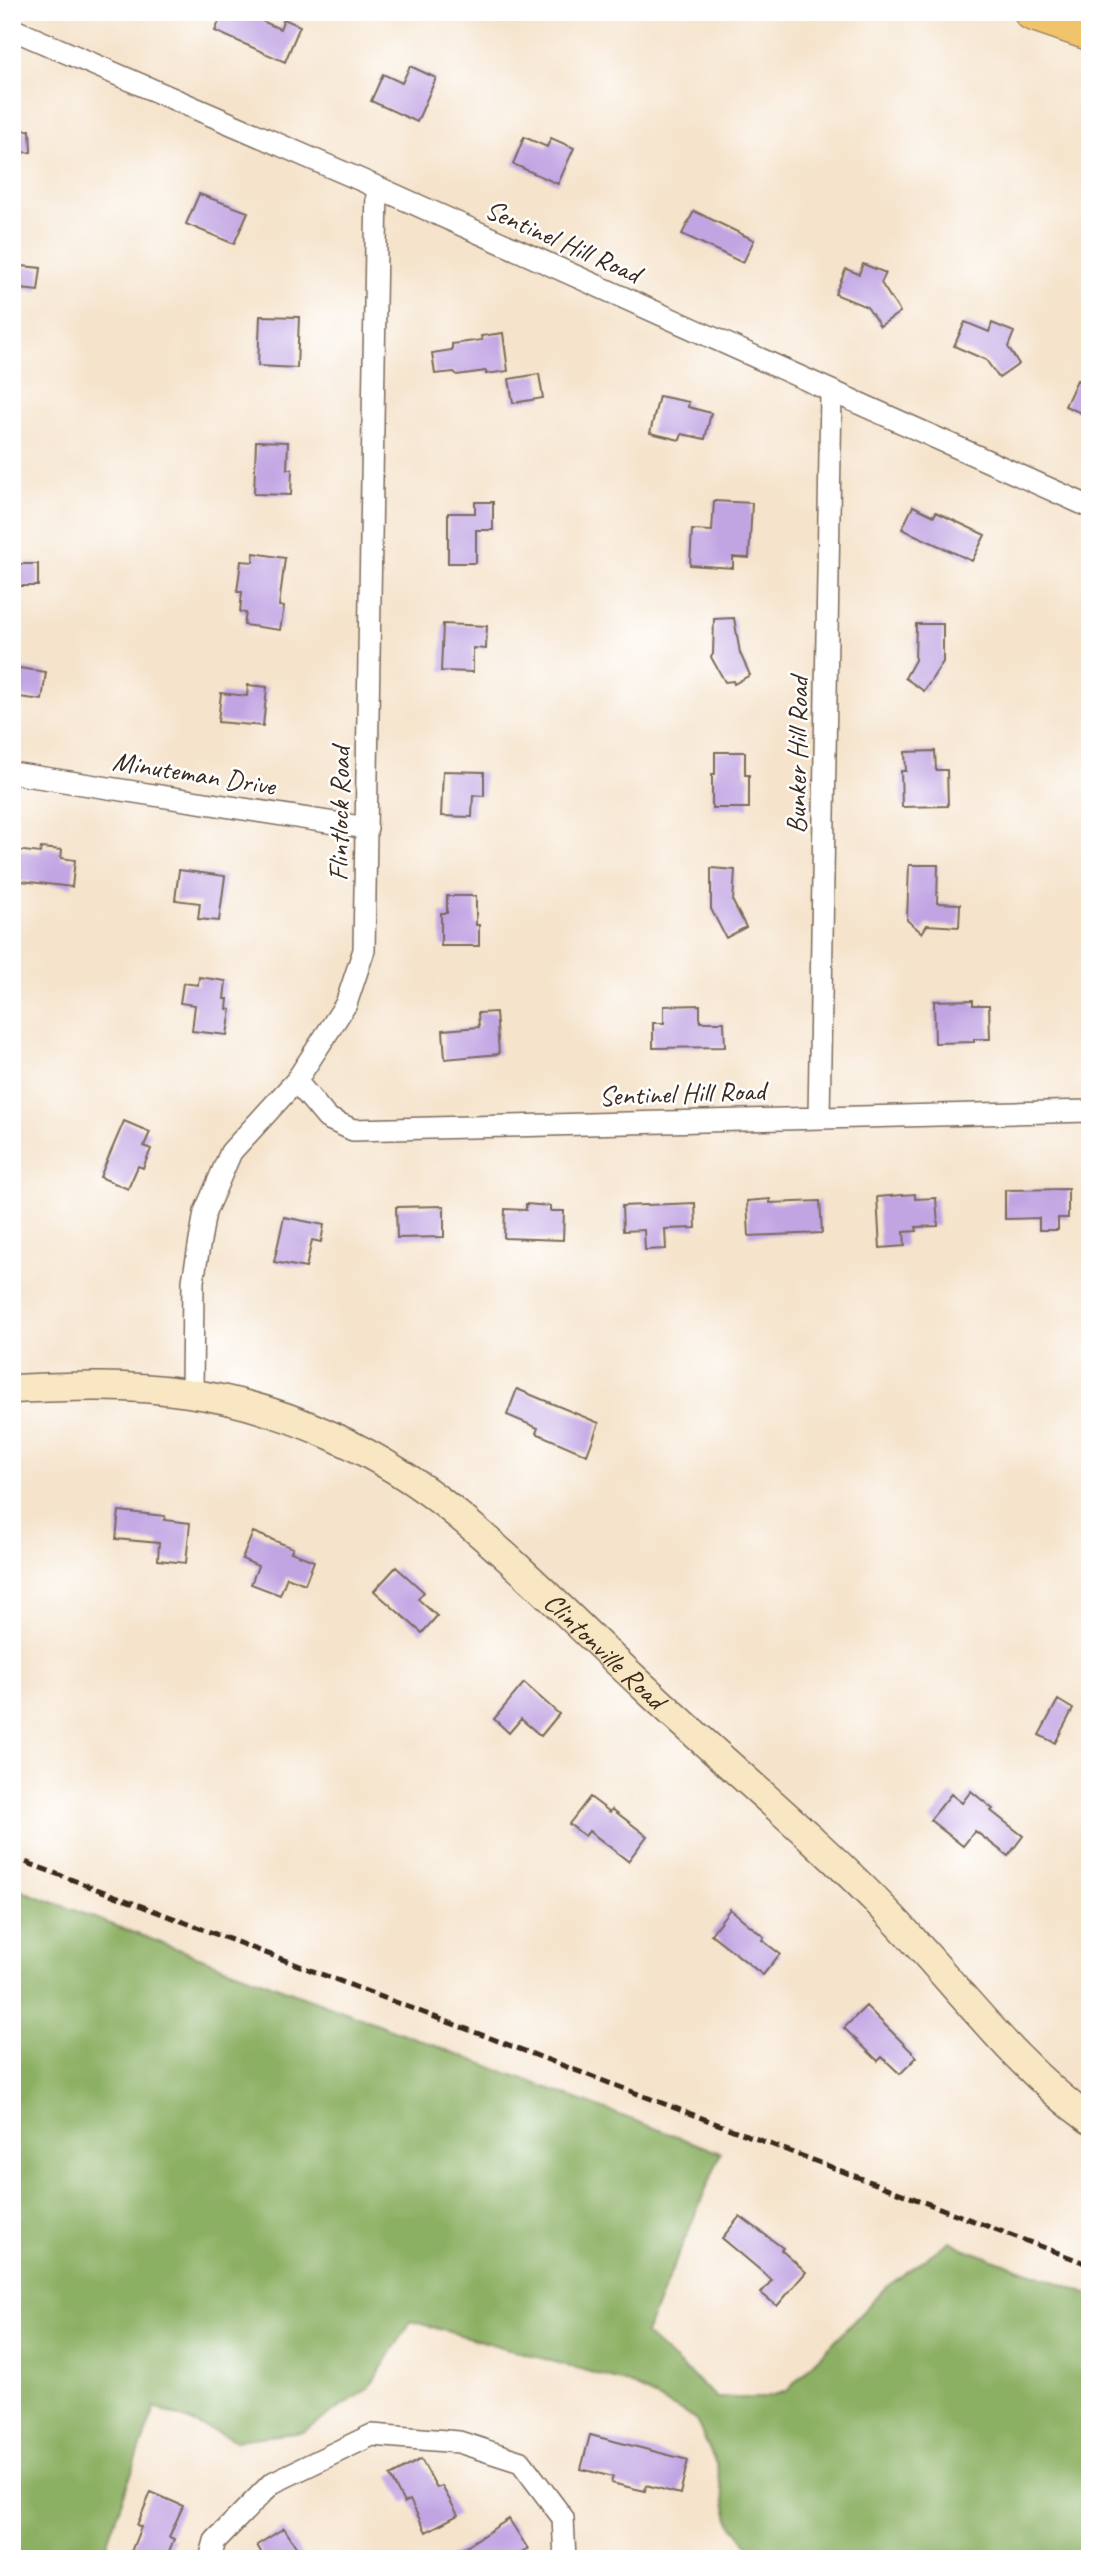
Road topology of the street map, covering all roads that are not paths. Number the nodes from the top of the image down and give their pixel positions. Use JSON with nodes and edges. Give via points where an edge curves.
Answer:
{"nodes":[{"id":1,"x":1032,"y":12,"type":"edge"},
{"id":2,"x":12,"y":29,"type":"edge"},
{"id":3,"x":1090,"y":32,"type":"edge"},
{"id":4,"x":377,"y":187,"type":"junction"},
{"id":5,"x":831,"y":393,"type":"junction"},
{"id":6,"x":1090,"y":507,"type":"edge"},
{"id":7,"x":12,"y":773,"type":"edge"},
{"id":8,"x":367,"y":828,"type":"junction"},
{"id":9,"x":296,"y":1081,"type":"junction"},
{"id":10,"x":1090,"y":1111,"type":"edge"},
{"id":11,"x":819,"y":1118,"type":"junction"},
{"id":12,"x":12,"y":1389,"type":"edge"},
{"id":13,"x":192,"y":1393,"type":"junction"},
{"id":14,"x":1090,"y":2120,"type":"edge"},
{"id":15,"x":210,"y":2559,"type":"edge"},
{"id":16,"x":565,"y":2559,"type":"edge"}],
"edges":[{"from":1,"to":3,"type":"highway"},
{"from":2,"to":4,"type":"street","name":"Sentinel Hill Road"},
{"from":4,"to":5,"type":"street","name":"Sentinel Hill Road"},
{"from":4,"to":8,"type":"street","name":"Flintlock Road"},
{"from":5,"to":6,"type":"street","name":"Sentinel Hill Road"},
{"from":5,"to":11,"type":"street","name":"Bunker Hill Road"},
{"from":7,"to":8,"type":"street","name":"Minuteman Drive"},
{"from":8,"to":9,"type":"street","name":"Flintlock Road","via":[[364,950],[346,1004]]},
{"from":9,"to":11,"type":"street","name":"Sentinel Hill Road","via":[[327,1118],[353,1130]]},
{"from":9,"to":13,"type":"street","name":"Flintlock Road","via":[[231,1152],[205,1212],[193,1281]]},
{"from":10,"to":11,"type":"street","name":"Sentinel Hill Road"},
{"from":12,"to":13,"type":"street","name":"Clintonville Road","via":[[117,1386]]},
{"from":13,"to":14,"type":"street","name":"Clintonville Road","via":[[307,1425],[364,1452],[457,1515],[824,1851],[889,1914],[1037,2076]]},
{"from":15,"to":16,"type":"street","via":[[215,2541],[272,2483],[372,2435],[459,2442],[521,2462],[563,2518]]}]}
